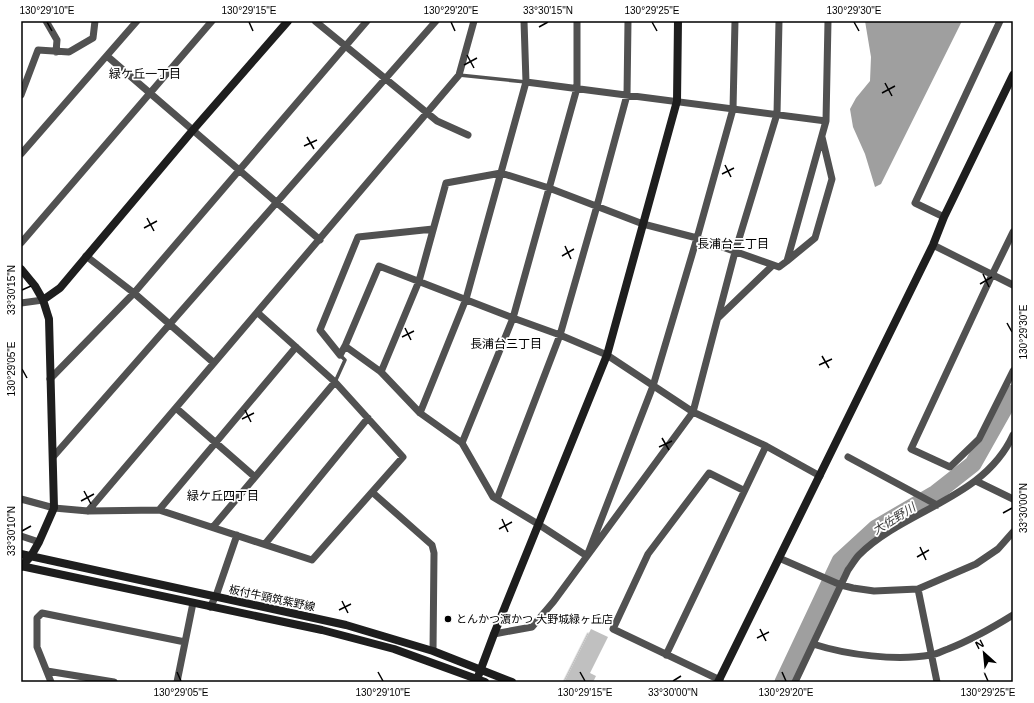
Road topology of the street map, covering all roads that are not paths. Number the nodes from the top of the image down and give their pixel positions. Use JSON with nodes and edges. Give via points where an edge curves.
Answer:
{"nodes":[{"id":1,"x":46,"y":21,"type":"edge"},
{"id":2,"x":95,"y":21,"type":"edge"},
{"id":3,"x":137,"y":21,"type":"edge"},
{"id":4,"x":212,"y":21,"type":"edge"},
{"id":5,"x":288,"y":21,"type":"edge"},
{"id":6,"x":315,"y":21,"type":"edge"},
{"id":7,"x":367,"y":21,"type":"edge"},
{"id":8,"x":436,"y":21,"type":"edge"},
{"id":9,"x":474,"y":21,"type":"edge"},
{"id":10,"x":524,"y":21,"type":"edge"},
{"id":11,"x":577,"y":21,"type":"edge"},
{"id":12,"x":628,"y":21,"type":"edge"},
{"id":13,"x":678,"y":21,"type":"edge"},
{"id":14,"x":735,"y":21,"type":"edge"},
{"id":15,"x":778,"y":21,"type":"edge"},
{"id":16,"x":828,"y":21,"type":"edge"},
{"id":17,"x":1000,"y":21,"type":"edge"},
{"id":18,"x":346,"y":46,"type":"junction"},
{"id":19,"x":56,"y":52,"type":"junction"},
{"id":20,"x":107,"y":56,"type":"junction"},
{"id":21,"x":460,"y":75,"type":"junction"},
{"id":22,"x":1013,"y":75,"type":"edge"},
{"id":23,"x":385,"y":79,"type":"junction"},
{"id":24,"x":526,"y":82,"type":"junction"},
{"id":25,"x":22,"y":87,"type":"edge"},
{"id":26,"x":577,"y":88,"type":"junction"},
{"id":27,"x":150,"y":93,"type":"junction"},
{"id":28,"x":21,"y":95,"type":"edge"},
{"id":29,"x":627,"y":95,"type":"junction"},
{"id":30,"x":677,"y":101,"type":"junction"},
{"id":31,"x":733,"y":108,"type":"junction"},
{"id":32,"x":428,"y":114,"type":"junction"},
{"id":33,"x":777,"y":114,"type":"junction"},
{"id":34,"x":826,"y":120,"type":"junction"},
{"id":35,"x":193,"y":130,"type":"junction"},
{"id":36,"x":468,"y":135,"type":"dead end"},
{"id":37,"x":821,"y":135,"type":"junction"},
{"id":38,"x":21,"y":154,"type":"edge"},
{"id":39,"x":239,"y":170,"type":"junction"},
{"id":40,"x":500,"y":173,"type":"junction"},
{"id":41,"x":549,"y":188,"type":"junction"},
{"id":42,"x":277,"y":202,"type":"junction"},
{"id":43,"x":597,"y":206,"type":"junction"},
{"id":44,"x":944,"y":217,"type":"junction"},
{"id":45,"x":642,"y":224,"type":"junction"},
{"id":46,"x":433,"y":230,"type":"junction"},
{"id":47,"x":1013,"y":232,"type":"edge"},
{"id":48,"x":697,"y":238,"type":"junction"},
{"id":49,"x":320,"y":240,"type":"junction"},
{"id":50,"x":21,"y":242,"type":"edge"},
{"id":51,"x":933,"y":246,"type":"junction"},
{"id":52,"x":735,"y":252,"type":"junction"},
{"id":53,"x":86,"y":256,"type":"junction"},
{"id":54,"x":788,"y":261,"type":"junction"},
{"id":55,"x":773,"y":265,"type":"junction"},
{"id":56,"x":21,"y":269,"type":"edge"},
{"id":57,"x":992,"y":275,"type":"junction"},
{"id":58,"x":420,"y":281,"type":"junction"},
{"id":59,"x":1013,"y":285,"type":"edge"},
{"id":60,"x":134,"y":294,"type":"junction"},
{"id":61,"x":466,"y":299,"type":"junction"},
{"id":62,"x":43,"y":300,"type":"junction"},
{"id":63,"x":21,"y":303,"type":"edge"},
{"id":64,"x":258,"y":313,"type":"junction"},
{"id":65,"x":513,"y":318,"type":"junction"},
{"id":66,"x":718,"y":318,"type":"junction"},
{"id":67,"x":169,"y":325,"type":"junction"},
{"id":68,"x":560,"y":335,"type":"junction"},
{"id":69,"x":345,"y":346,"type":"junction"},
{"id":70,"x":296,"y":347,"type":"junction"},
{"id":71,"x":340,"y":355,"type":"junction"},
{"id":72,"x":607,"y":355,"type":"junction"},
{"id":73,"x":214,"y":364,"type":"junction"},
{"id":74,"x":1013,"y":371,"type":"edge"},
{"id":75,"x":381,"y":372,"type":"junction"},
{"id":76,"x":50,"y":379,"type":"junction"},
{"id":77,"x":335,"y":382,"type":"junction"},
{"id":78,"x":653,"y":386,"type":"junction"},
{"id":79,"x":176,"y":408,"type":"junction"},
{"id":80,"x":693,"y":412,"type":"junction"},
{"id":81,"x":420,"y":413,"type":"junction"},
{"id":82,"x":368,"y":418,"type":"junction"},
{"id":83,"x":1013,"y":435,"type":"edge"},
{"id":84,"x":216,"y":442,"type":"junction"},
{"id":85,"x":462,"y":444,"type":"junction"},
{"id":86,"x":766,"y":446,"type":"junction"},
{"id":87,"x":52,"y":457,"type":"junction"},
{"id":88,"x":848,"y":457,"type":"dead end"},
{"id":89,"x":820,"y":476,"type":"junction"},
{"id":90,"x":255,"y":477,"type":"junction"},
{"id":91,"x":976,"y":481,"type":"junction"},
{"id":92,"x":744,"y":490,"type":"junction"},
{"id":93,"x":372,"y":492,"type":"junction"},
{"id":94,"x":21,"y":499,"type":"edge"},
{"id":95,"x":497,"y":499,"type":"junction"},
{"id":96,"x":1013,"y":499,"type":"edge"},
{"id":97,"x":937,"y":505,"type":"junction"},
{"id":98,"x":54,"y":508,"type":"junction"},
{"id":99,"x":159,"y":510,"type":"junction"},
{"id":100,"x":88,"y":511,"type":"junction"},
{"id":101,"x":538,"y":524,"type":"junction"},
{"id":102,"x":213,"y":527,"type":"junction"},
{"id":103,"x":1013,"y":532,"type":"edge"},
{"id":104,"x":237,"y":535,"type":"junction"},
{"id":105,"x":21,"y":536,"type":"edge"},
{"id":106,"x":39,"y":542,"type":"junction"},
{"id":107,"x":265,"y":544,"type":"junction"},
{"id":108,"x":21,"y":554,"type":"edge"},
{"id":109,"x":32,"y":556,"type":"junction"},
{"id":110,"x":587,"y":556,"type":"junction"},
{"id":111,"x":779,"y":558,"type":"junction"},
{"id":112,"x":21,"y":566,"type":"edge"},
{"id":113,"x":841,"y":586,"type":"junction"},
{"id":114,"x":918,"y":589,"type":"junction"},
{"id":115,"x":216,"y":596,"type":"junction"},
{"id":116,"x":193,"y":603,"type":"junction"},
{"id":117,"x":210,"y":607,"type":"junction"},
{"id":118,"x":1013,"y":615,"type":"edge"},
{"id":119,"x":494,"y":634,"type":"junction"},
{"id":120,"x":185,"y":642,"type":"junction"},
{"id":121,"x":813,"y":644,"type":"junction"},
{"id":122,"x":433,"y":651,"type":"junction"},
{"id":123,"x":666,"y":654,"type":"junction"},
{"id":124,"x":932,"y":655,"type":"junction"},
{"id":125,"x":480,"y":670,"type":"junction"},
{"id":126,"x":47,"y":671,"type":"junction"},
{"id":127,"x":476,"y":680,"type":"edge"},
{"id":128,"x":719,"y":681,"type":"edge"},
{"id":129,"x":51,"y":682,"type":"edge"},
{"id":130,"x":114,"y":682,"type":"edge"},
{"id":131,"x":177,"y":682,"type":"edge"},
{"id":132,"x":484,"y":682,"type":"edge"},
{"id":133,"x":512,"y":682,"type":"edge"},
{"id":134,"x":795,"y":682,"type":"edge"},
{"id":135,"x":937,"y":682,"type":"edge"}],
"edges":[{"from":1,"to":19,"type":"street","via":[[57,40]]},
{"from":2,"to":19,"type":"street","via":[[93,38],[69,52]]},
{"from":3,"to":20,"type":"street"},
{"from":4,"to":27,"type":"street"},
{"from":5,"to":35,"type":"street"},
{"from":6,"to":18,"type":"street"},
{"from":7,"to":18,"type":"street"},
{"from":8,"to":23,"type":"street"},
{"from":9,"to":21,"type":"street"},
{"from":10,"to":24,"type":"street"},
{"from":11,"to":26,"type":"street"},
{"from":12,"to":29,"type":"street"},
{"from":13,"to":30,"type":"street"},
{"from":14,"to":31,"type":"street"},
{"from":15,"to":33,"type":"street"},
{"from":16,"to":34,"type":"street"},
{"from":17,"to":44,"type":"street","via":[[915,203]]},
{"from":18,"to":23,"type":"street"},
{"from":18,"to":39,"type":"street"},
{"from":19,"to":25,"type":"street","via":[[38,50]]},
{"from":20,"to":27,"type":"street"},
{"from":20,"to":38,"type":"street"},
{"from":21,"to":24,"type":"lane"},
{"from":21,"to":32,"type":"street"},
{"from":22,"to":44,"type":"street"},
{"from":23,"to":32,"type":"street"},
{"from":23,"to":42,"type":"street"},
{"from":24,"to":26,"type":"street"},
{"from":24,"to":40,"type":"street"},
{"from":25,"to":28,"type":"street"},
{"from":26,"to":29,"type":"street"},
{"from":26,"to":41,"type":"street"},
{"from":27,"to":35,"type":"street"},
{"from":27,"to":50,"type":"street"},
{"from":29,"to":30,"type":"street"},
{"from":29,"to":43,"type":"street"},
{"from":30,"to":31,"type":"street"},
{"from":30,"to":45,"type":"street"},
{"from":31,"to":33,"type":"street"},
{"from":31,"to":48,"type":"street"},
{"from":32,"to":36,"type":"street","via":[[437,121]]},
{"from":32,"to":49,"type":"street"},
{"from":33,"to":34,"type":"street"},
{"from":33,"to":52,"type":"street"},
{"from":34,"to":37,"type":"street"},
{"from":35,"to":39,"type":"street"},
{"from":35,"to":53,"type":"street"},
{"from":37,"to":54,"type":"street"},
{"from":37,"to":54,"type":"street","via":[[832,179],[815,238]]},
{"from":39,"to":42,"type":"street"},
{"from":39,"to":60,"type":"street"},
{"from":40,"to":41,"type":"street"},
{"from":40,"to":46,"type":"street","via":[[446,183]]},
{"from":40,"to":61,"type":"street"},
{"from":41,"to":43,"type":"street"},
{"from":41,"to":65,"type":"street"},
{"from":42,"to":49,"type":"street"},
{"from":42,"to":67,"type":"street"},
{"from":43,"to":45,"type":"street"},
{"from":43,"to":68,"type":"street"},
{"from":44,"to":51,"type":"street"},
{"from":45,"to":48,"type":"street"},
{"from":45,"to":72,"type":"street"},
{"from":46,"to":58,"type":"street"},
{"from":46,"to":71,"type":"street","via":[[358,237],[320,330]]},
{"from":47,"to":57,"type":"street"},
{"from":48,"to":52,"type":"street"},
{"from":48,"to":78,"type":"street"},
{"from":49,"to":64,"type":"street"},
{"from":51,"to":57,"type":"street"},
{"from":51,"to":89,"type":"street"},
{"from":52,"to":55,"type":"street"},
{"from":52,"to":66,"type":"street"},
{"from":53,"to":60,"type":"street"},
{"from":53,"to":62,"type":"street","via":[[60,288]]},
{"from":54,"to":55,"type":"street","via":[[779,267]]},
{"from":55,"to":66,"type":"street"},
{"from":56,"to":62,"type":"street"},
{"from":57,"to":59,"type":"street"},
{"from":57,"to":74,"type":"street","via":[[911,449],[950,467],[979,439]]},
{"from":58,"to":61,"type":"street"},
{"from":58,"to":69,"type":"street","via":[[379,266]]},
{"from":58,"to":75,"type":"street"},
{"from":60,"to":67,"type":"street"},
{"from":60,"to":76,"type":"street"},
{"from":61,"to":65,"type":"street"},
{"from":61,"to":81,"type":"street"},
{"from":62,"to":63,"type":"street"},
{"from":62,"to":76,"type":"street","via":[[49,319]]},
{"from":64,"to":70,"type":"street"},
{"from":64,"to":73,"type":"street"},
{"from":65,"to":68,"type":"street"},
{"from":65,"to":85,"type":"street"},
{"from":66,"to":80,"type":"street"},
{"from":67,"to":73,"type":"street"},
{"from":67,"to":87,"type":"street"},
{"from":68,"to":72,"type":"street"},
{"from":68,"to":95,"type":"street"},
{"from":69,"to":71,"type":"street"},
{"from":69,"to":75,"type":"street"},
{"from":70,"to":77,"type":"street"},
{"from":70,"to":84,"type":"street"},
{"from":71,"to":77,"type":"lane","via":[[345,360]]},
{"from":72,"to":78,"type":"street"},
{"from":72,"to":101,"type":"street"},
{"from":73,"to":79,"type":"street"},
{"from":75,"to":81,"type":"street"},
{"from":76,"to":87,"type":"street"},
{"from":77,"to":82,"type":"street"},
{"from":77,"to":90,"type":"street"},
{"from":78,"to":80,"type":"street"},
{"from":78,"to":110,"type":"street"},
{"from":79,"to":84,"type":"street"},
{"from":79,"to":100,"type":"street"},
{"from":80,"to":86,"type":"street"},
{"from":80,"to":110,"type":"street"},
{"from":81,"to":85,"type":"street"},
{"from":82,"to":93,"type":"street","via":[[403,457]]},
{"from":82,"to":107,"type":"street"},
{"from":83,"to":91,"type":"street","via":[[1008,447]]},
{"from":84,"to":90,"type":"street"},
{"from":84,"to":99,"type":"street"},
{"from":85,"to":95,"type":"street"},
{"from":86,"to":89,"type":"street"},
{"from":86,"to":92,"type":"street"},
{"from":87,"to":98,"type":"street"},
{"from":88,"to":97,"type":"street"},
{"from":89,"to":111,"type":"street"},
{"from":90,"to":102,"type":"street"},
{"from":91,"to":96,"type":"street"},
{"from":91,"to":97,"type":"street"},
{"from":92,"to":123,"type":"street"},
{"from":92,"to":123,"type":"street","via":[[709,473],[648,554],[613,629]]},
{"from":93,"to":107,"type":"street","via":[[312,560]]},
{"from":93,"to":122,"type":"street","via":[[432,545]]},
{"from":94,"to":98,"type":"street"},
{"from":95,"to":101,"type":"street"},
{"from":97,"to":113,"type":"street","via":[[871,545],[858,556]]},
{"from":98,"to":100,"type":"street"},
{"from":98,"to":106,"type":"street"},
{"from":99,"to":100,"type":"street"},
{"from":99,"to":102,"type":"street"},
{"from":101,"to":110,"type":"street"},
{"from":101,"to":119,"type":"street"},
{"from":102,"to":104,"type":"street"},
{"from":103,"to":114,"type":"street","via":[[998,549],[976,564]]},
{"from":104,"to":107,"type":"street"},
{"from":104,"to":115,"type":"street"},
{"from":105,"to":106,"type":"street"},
{"from":106,"to":109,"type":"street"},
{"from":108,"to":109,"type":"street","name":"板付牛頸筑紫野線"},
{"from":109,"to":112,"type":"street"},
{"from":109,"to":115,"type":"street","name":"板付牛頸筑紫野線"},
{"from":110,"to":119,"type":"street","via":[[532,627]]},
{"from":111,"to":113,"type":"street"},
{"from":111,"to":128,"type":"street"},
{"from":112,"to":116,"type":"street","name":"板付牛頸筑紫野線"},
{"from":113,"to":114,"type":"street","via":[[874,591]]},
{"from":113,"to":121,"type":"street"},
{"from":114,"to":124,"type":"street"},
{"from":115,"to":117,"type":"street"},
{"from":115,"to":122,"type":"street","name":"板付牛頸筑紫野線","via":[[346,625]]},
{"from":116,"to":117,"type":"street","name":"板付牛頸筑紫野線"},
{"from":116,"to":120,"type":"street"},
{"from":117,"to":127,"type":"street","name":"板付牛頸筑紫野線","via":[[322,630],[394,649]]},
{"from":118,"to":124,"type":"street","via":[[970,639]]},
{"from":119,"to":125,"type":"street"},
{"from":120,"to":126,"type":"street","via":[[42,613],[37,618],[37,647]]},
{"from":120,"to":131,"type":"street"},
{"from":121,"to":124,"type":"street","via":[[861,654],[908,657]]},
{"from":121,"to":134,"type":"street"},
{"from":122,"to":125,"type":"street","name":"板付牛頸筑紫野線"},
{"from":123,"to":128,"type":"street"},
{"from":124,"to":135,"type":"street"},
{"from":125,"to":127,"type":"street"},
{"from":125,"to":133,"type":"street","name":"板付牛頸筑紫野線"},
{"from":126,"to":129,"type":"street"},
{"from":126,"to":130,"type":"street"},
{"from":127,"to":132,"type":"street","name":"板付牛頸筑紫野線"}]}
